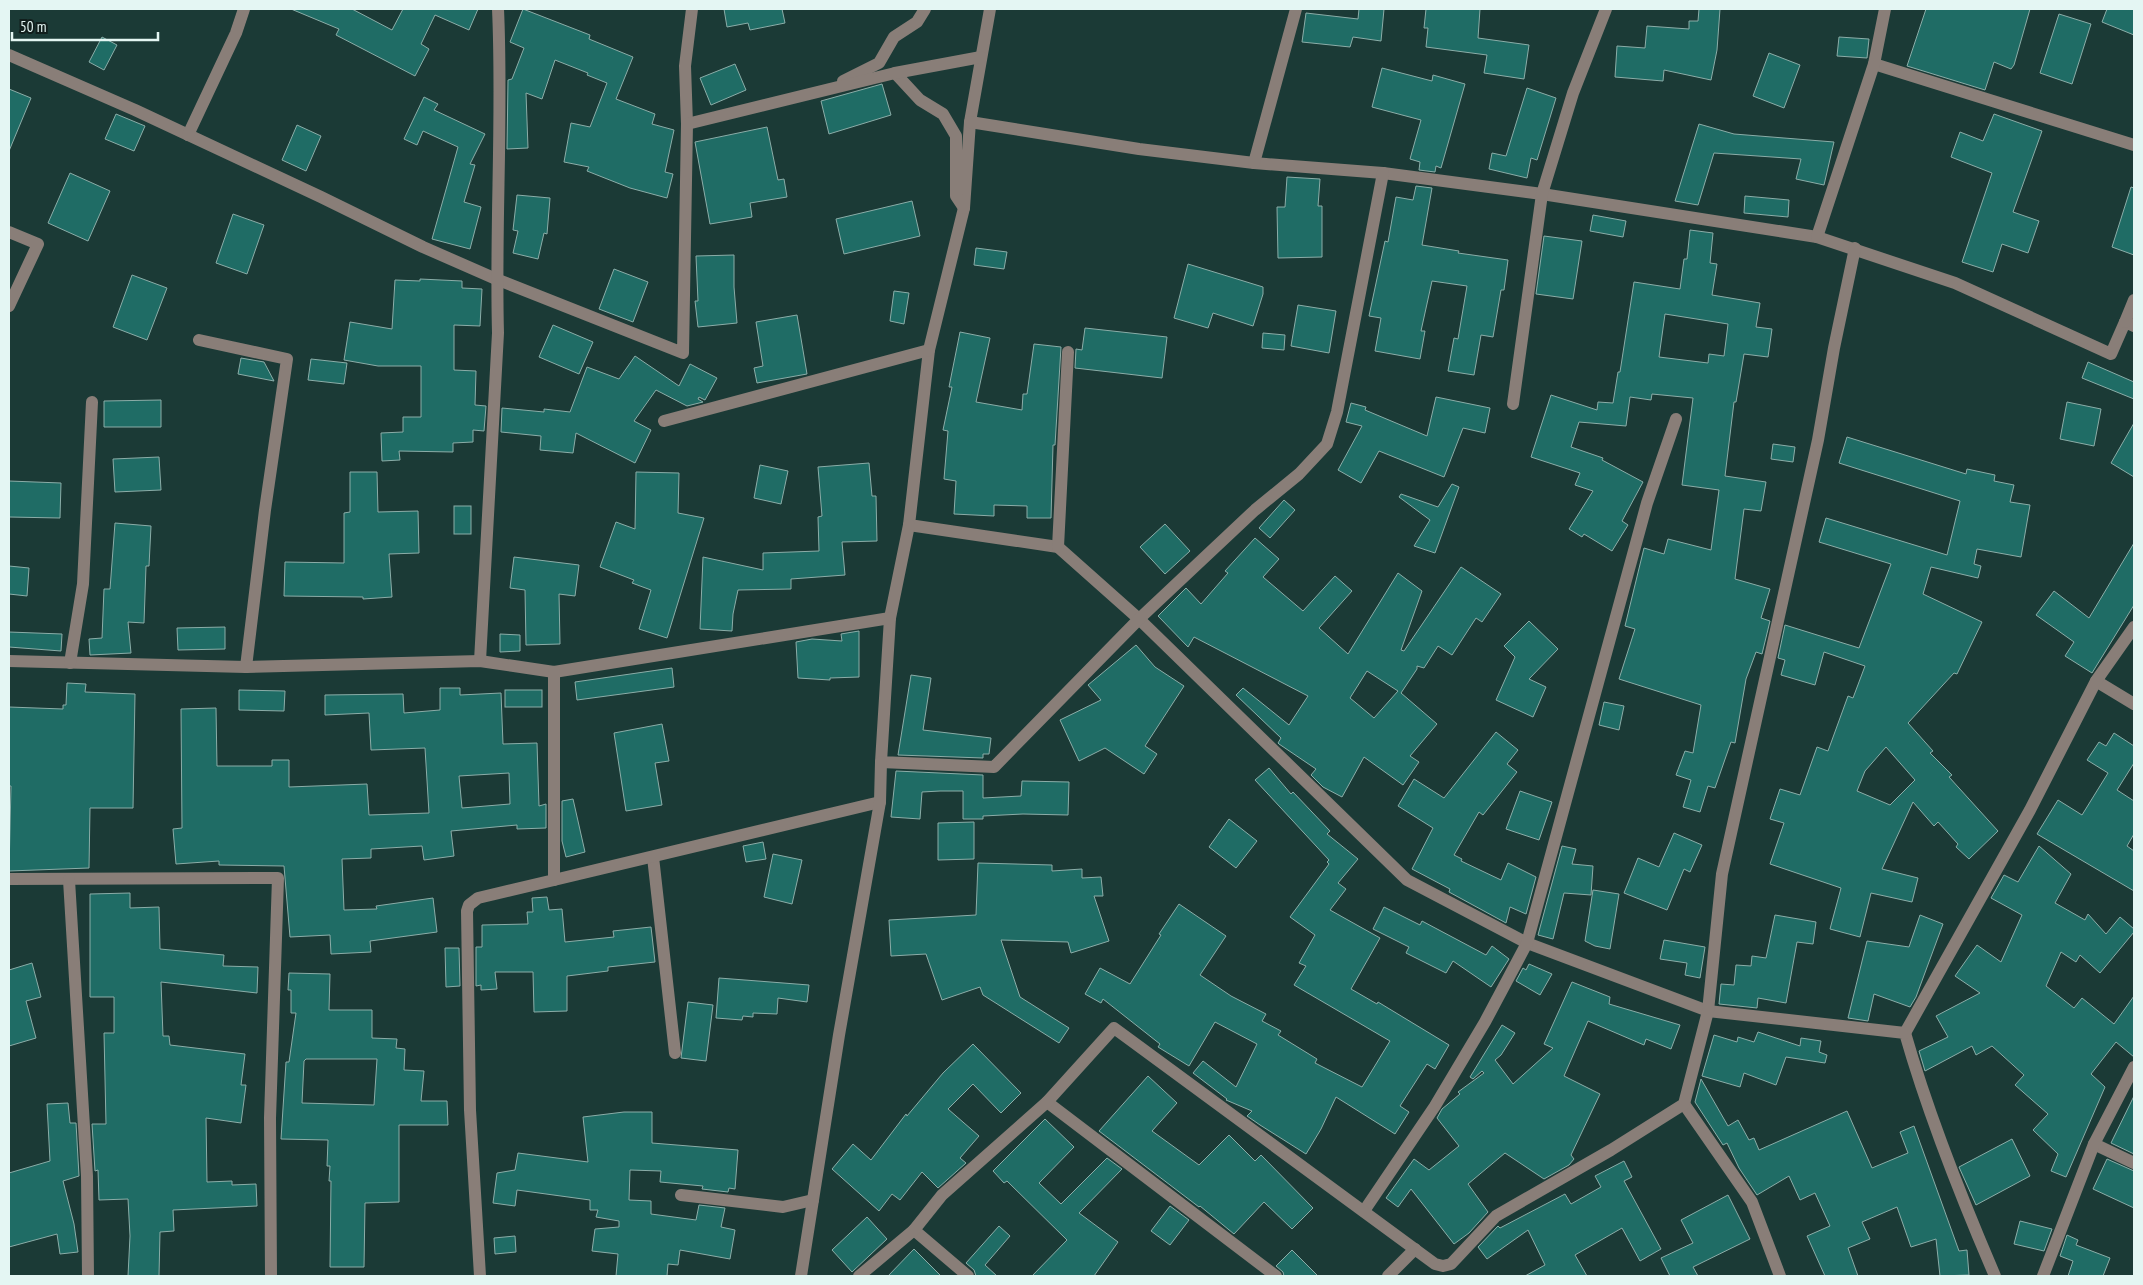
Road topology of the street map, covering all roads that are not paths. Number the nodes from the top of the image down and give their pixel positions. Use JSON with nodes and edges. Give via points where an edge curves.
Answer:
{"nodes":[{"id":1,"x":244,"y":9,"type":"edge"},
{"id":2,"x":498,"y":9,"type":"edge"},
{"id":3,"x":692,"y":9,"type":"edge"},
{"id":4,"x":925,"y":9,"type":"edge"},
{"id":5,"x":990,"y":9,"type":"edge"},
{"id":6,"x":1296,"y":9,"type":"edge"},
{"id":7,"x":1606,"y":9,"type":"edge"},
{"id":8,"x":1885,"y":9,"type":"edge"},
{"id":9,"x":9,"y":55,"type":"edge"},
{"id":10,"x":981,"y":56,"type":"junction"},
{"id":11,"x":1874,"y":64,"type":"junction"},
{"id":12,"x":895,"y":73,"type":"junction"},
{"id":13,"x":824,"y":90,"type":"junction"},
{"id":14,"x":970,"y":122,"type":"junction"},
{"id":15,"x":686,"y":124,"type":"junction"},
{"id":16,"x":188,"y":135,"type":"junction"},
{"id":17,"x":2134,"y":145,"type":"edge"},
{"id":18,"x":1254,"y":163,"type":"junction"},
{"id":19,"x":1383,"y":173,"type":"junction"},
{"id":20,"x":1542,"y":194,"type":"junction"},
{"id":21,"x":964,"y":208,"type":"junction"},
{"id":22,"x":9,"y":232,"type":"edge"},
{"id":23,"x":1817,"y":237,"type":"junction"},
{"id":24,"x":1856,"y":248,"type":"junction"},
{"id":25,"x":496,"y":279,"type":"junction"},
{"id":26,"x":2134,"y":300,"type":"edge"},
{"id":27,"x":9,"y":306,"type":"edge"},
{"id":28,"x":2130,"y":324,"type":"edge"},
{"id":29,"x":199,"y":340,"type":"dead end"},
{"id":30,"x":929,"y":350,"type":"junction"},
{"id":31,"x":1068,"y":352,"type":"dead end"},
{"id":32,"x":92,"y":402,"type":"dead end"},
{"id":33,"x":1513,"y":404,"type":"dead end"},
{"id":34,"x":1676,"y":420,"type":"dead end"},
{"id":35,"x":664,"y":421,"type":"dead end"},
{"id":36,"x":908,"y":525,"type":"junction"},
{"id":37,"x":1058,"y":547,"type":"junction"},
{"id":38,"x":890,"y":618,"type":"junction"},
{"id":39,"x":1139,"y":619,"type":"junction"},
{"id":40,"x":2134,"y":627,"type":"edge"},
{"id":41,"x":9,"y":661,"type":"edge"},
{"id":42,"x":480,"y":661,"type":"junction"},
{"id":43,"x":70,"y":663,"type":"junction"},
{"id":44,"x":246,"y":667,"type":"junction"},
{"id":45,"x":554,"y":672,"type":"junction"},
{"id":46,"x":2096,"y":681,"type":"junction"},
{"id":47,"x":2134,"y":704,"type":"edge"},
{"id":48,"x":881,"y":762,"type":"junction"},
{"id":49,"x":880,"y":802,"type":"junction"},
{"id":50,"x":653,"y":857,"type":"junction"},
{"id":51,"x":9,"y":878,"type":"edge"},
{"id":52,"x":69,"y":880,"type":"junction"},
{"id":53,"x":554,"y":880,"type":"junction"},
{"id":54,"x":1527,"y":943,"type":"junction"},
{"id":55,"x":1708,"y":1011,"type":"junction"},
{"id":56,"x":1905,"y":1034,"type":"junction"},
{"id":57,"x":675,"y":1053,"type":"dead end"},
{"id":58,"x":2134,"y":1067,"type":"edge"},
{"id":59,"x":1047,"y":1102,"type":"junction"},
{"id":60,"x":1684,"y":1104,"type":"junction"},
{"id":61,"x":2094,"y":1144,"type":"junction"},
{"id":62,"x":2134,"y":1163,"type":"edge"},
{"id":63,"x":681,"y":1194,"type":"dead end"},
{"id":64,"x":813,"y":1200,"type":"junction"},
{"id":65,"x":1364,"y":1211,"type":"junction"},
{"id":66,"x":914,"y":1230,"type":"junction"},
{"id":67,"x":1415,"y":1249,"type":"junction"},
{"id":68,"x":88,"y":1276,"type":"edge"},
{"id":69,"x":271,"y":1276,"type":"edge"},
{"id":70,"x":480,"y":1276,"type":"edge"},
{"id":71,"x":801,"y":1276,"type":"edge"},
{"id":72,"x":859,"y":1276,"type":"edge"},
{"id":73,"x":968,"y":1276,"type":"edge"},
{"id":74,"x":1276,"y":1276,"type":"edge"},
{"id":75,"x":1388,"y":1276,"type":"edge"},
{"id":76,"x":1780,"y":1276,"type":"edge"},
{"id":77,"x":1995,"y":1276,"type":"edge"},
{"id":78,"x":2043,"y":1276,"type":"edge"}],
"edges":[{"from":1,"to":16,"type":"street"},
{"from":2,"to":25,"type":"street"},
{"from":3,"to":15,"type":"street","via":[[686,66]]},
{"from":4,"to":13,"type":"street","via":[[917,22],[894,37],[879,63]]},
{"from":5,"to":10,"type":"street"},
{"from":6,"to":18,"type":"street"},
{"from":7,"to":20,"type":"street","via":[[1573,93]]},
{"from":8,"to":11,"type":"street"},
{"from":9,"to":16,"type":"street"},
{"from":10,"to":12,"type":"street"},
{"from":10,"to":14,"type":"street"},
{"from":11,"to":17,"type":"street"},
{"from":11,"to":23,"type":"street"},
{"from":12,"to":13,"type":"street"},
{"from":12,"to":21,"type":"street","via":[[920,100],[943,114],[956,136],[956,196]]},
{"from":13,"to":15,"type":"street"},
{"from":14,"to":18,"type":"street","via":[[1139,149]]},
{"from":14,"to":21,"type":"street"},
{"from":15,"to":25,"type":"street","via":[[683,353]]},
{"from":16,"to":25,"type":"street"},
{"from":18,"to":19,"type":"street"},
{"from":19,"to":20,"type":"street"},
{"from":19,"to":39,"type":"street","via":[[1337,412],[1327,444],[1299,474],[1255,510]]},
{"from":20,"to":23,"type":"street"},
{"from":20,"to":33,"type":"street"},
{"from":21,"to":30,"type":"street"},
{"from":22,"to":27,"type":"street","via":[[38,244]]},
{"from":23,"to":24,"type":"street"},
{"from":24,"to":28,"type":"street","via":[[1955,282],[2111,354]]},
{"from":24,"to":55,"type":"street","via":[[1808,488],[1722,874]]},
{"from":25,"to":42,"type":"street","via":[[498,333]]},
{"from":26,"to":28,"type":"street"},
{"from":29,"to":44,"type":"street","via":[[287,359]]},
{"from":30,"to":35,"type":"street"},
{"from":30,"to":36,"type":"street"},
{"from":31,"to":37,"type":"street"},
{"from":32,"to":43,"type":"street","via":[[83,584]]},
{"from":34,"to":54,"type":"street","via":[[1648,503]]},
{"from":36,"to":37,"type":"street"},
{"from":36,"to":38,"type":"street"},
{"from":37,"to":39,"type":"street"},
{"from":38,"to":45,"type":"street"},
{"from":38,"to":48,"type":"street"},
{"from":39,"to":48,"type":"street","via":[[994,767]]},
{"from":39,"to":54,"type":"street","via":[[1406,880]]},
{"from":40,"to":46,"type":"street"},
{"from":41,"to":43,"type":"street"},
{"from":42,"to":44,"type":"street"},
{"from":42,"to":45,"type":"street"},
{"from":43,"to":44,"type":"street"},
{"from":45,"to":53,"type":"street"},
{"from":46,"to":47,"type":"street"},
{"from":46,"to":56,"type":"street","via":[[2030,810]]},
{"from":48,"to":49,"type":"street"},
{"from":49,"to":50,"type":"street"},
{"from":49,"to":64,"type":"street"},
{"from":50,"to":53,"type":"street"},
{"from":50,"to":57,"type":"street"},
{"from":51,"to":52,"type":"street"},
{"from":52,"to":68,"type":"street","via":[[87,1176]]},
{"from":52,"to":69,"type":"street","via":[[278,878],[270,1118]]},
{"from":53,"to":70,"type":"street","via":[[478,898],[467,911],[470,1110]]},
{"from":54,"to":55,"type":"street"},
{"from":54,"to":65,"type":"street","via":[[1435,1106]]},
{"from":55,"to":56,"type":"street"},
{"from":55,"to":60,"type":"street"},
{"from":56,"to":77,"type":"street","via":[[1922,1091]]},
{"from":58,"to":61,"type":"street"},
{"from":59,"to":65,"type":"street","via":[[1114,1028]]},
{"from":59,"to":66,"type":"street","via":[[942,1195]]},
{"from":59,"to":74,"type":"street"},
{"from":60,"to":67,"type":"street","via":[[1496,1216],[1451,1264],[1435,1264]]},
{"from":60,"to":76,"type":"street","via":[[1752,1202]]},
{"from":61,"to":62,"type":"street"},
{"from":61,"to":78,"type":"street"},
{"from":63,"to":64,"type":"street","via":[[783,1207]]},
{"from":64,"to":71,"type":"street"},
{"from":65,"to":67,"type":"street"},
{"from":66,"to":72,"type":"street"},
{"from":66,"to":73,"type":"street"},
{"from":67,"to":75,"type":"street"}]}
